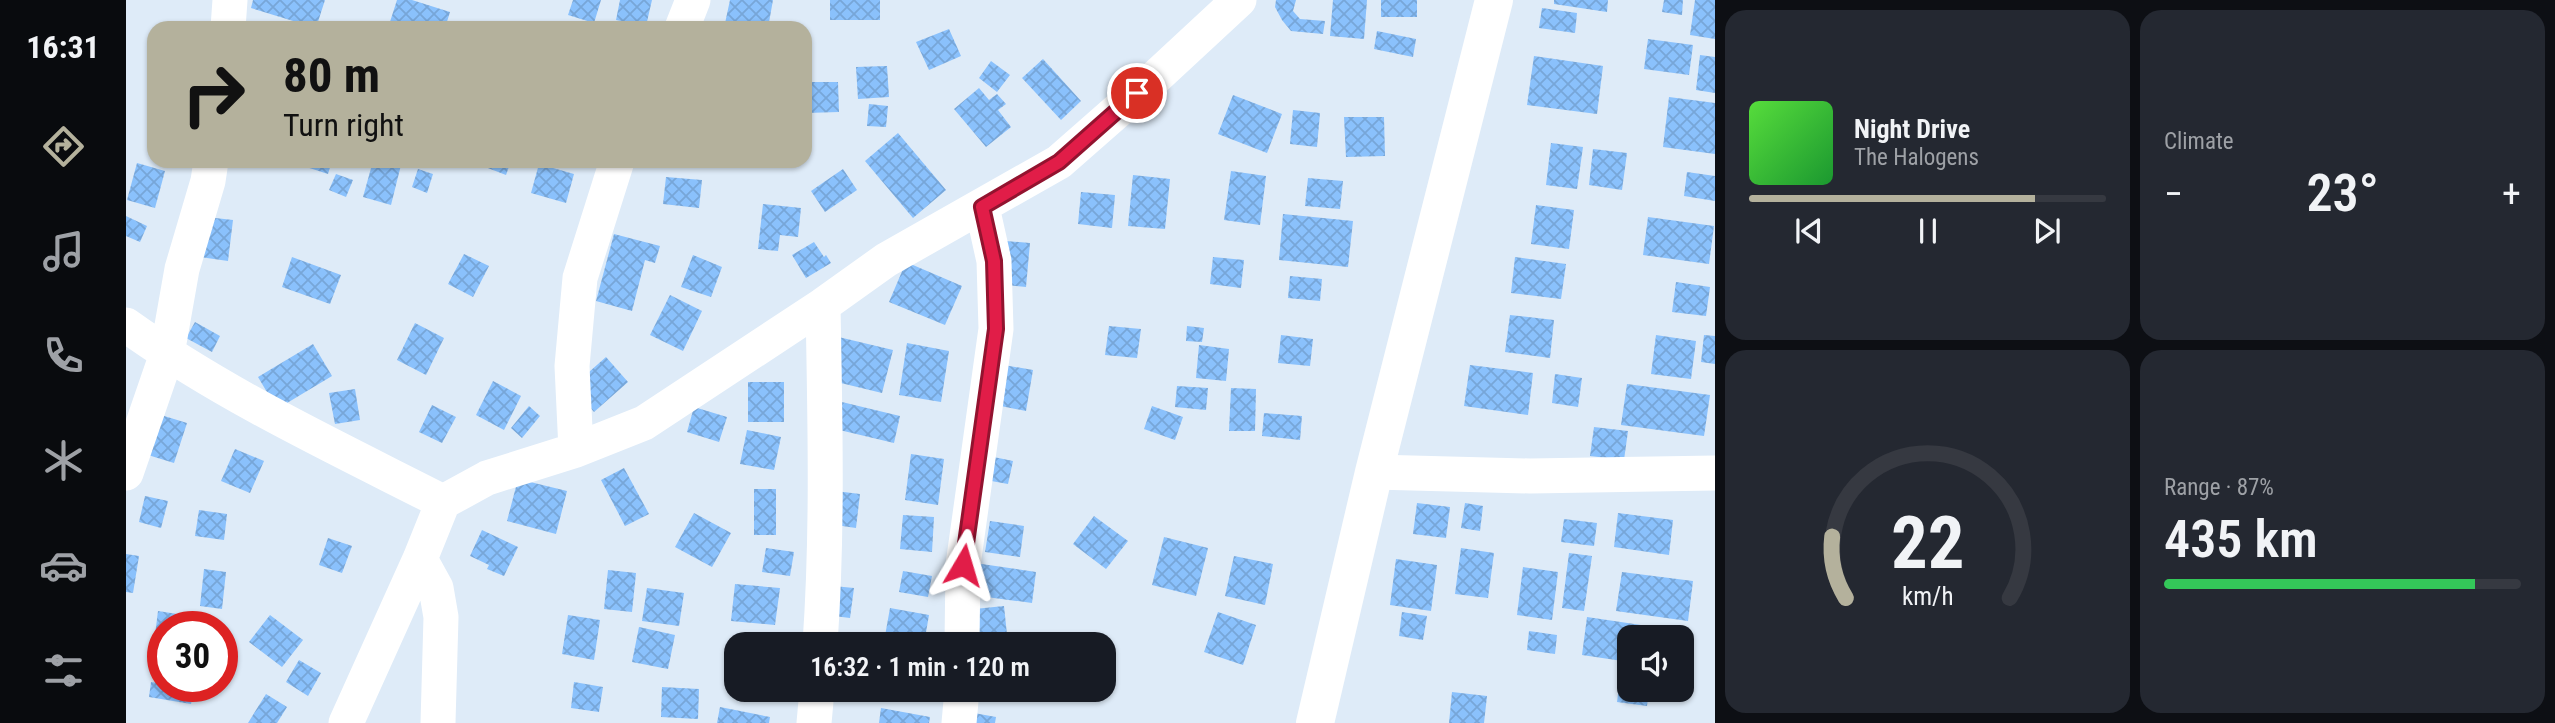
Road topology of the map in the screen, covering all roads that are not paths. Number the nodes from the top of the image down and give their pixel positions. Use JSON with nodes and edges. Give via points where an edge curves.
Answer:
{"nodes":[{"id":1,"x":230,"y":0,"type":"edge"},
{"id":2,"x":693,"y":0,"type":"edge"},
{"id":3,"x":1239,"y":0,"type":"edge"},
{"id":4,"x":1494,"y":0,"type":"edge"},
{"id":5,"x":228,"y":21,"type":"edge"},
{"id":6,"x":685,"y":21,"type":"edge"},
{"id":7,"x":210,"y":168,"type":"edge"},
{"id":8,"x":615,"y":168,"type":"edge"},
{"id":9,"x":982,"y":207,"type":"junction"},
{"id":10,"x":823,"y":305,"type":"junction"},
{"id":11,"x":126,"y":325,"type":"edge"},
{"id":12,"x":167,"y":354,"type":"junction"},
{"id":13,"x":576,"y":450,"type":"junction"},
{"id":14,"x":1374,"y":472,"type":"junction"},
{"id":15,"x":126,"y":473,"type":"edge"},
{"id":16,"x":1715,"y":473,"type":"edge"},
{"id":17,"x":443,"y":502,"type":"junction"},
{"id":18,"x":420,"y":559,"type":"junction"},
{"id":19,"x":821,"y":632,"type":"edge"},
{"id":20,"x":962,"y":632,"type":"edge"},
{"id":21,"x":816,"y":702,"type":"edge"},
{"id":22,"x":961,"y":702,"type":"edge"},
{"id":23,"x":346,"y":723,"type":"edge"},
{"id":24,"x":438,"y":723,"type":"edge"},
{"id":25,"x":814,"y":723,"type":"edge"},
{"id":26,"x":959,"y":723,"type":"edge"},
{"id":27,"x":1315,"y":723,"type":"edge"}],
"edges":[{"from":1,"to":5,"type":"street"},
{"from":2,"to":6,"type":"street"},
{"from":3,"to":9,"type":"street","via":[[1059,162]]},
{"from":4,"to":14,"type":"street"},
{"from":7,"to":12,"type":"street","via":[[182,269]]},
{"from":8,"to":13,"type":"street","via":[[580,278],[572,366]]},
{"from":9,"to":10,"type":"street","via":[[886,260]]},
{"from":9,"to":20,"type":"street","via":[[994,261],[996,329],[963,565]]},
{"from":10,"to":13,"type":"street","via":[[644,423]]},
{"from":10,"to":19,"type":"street","via":[[826,464]]},
{"from":11,"to":12,"type":"street"},
{"from":12,"to":15,"type":"street"},
{"from":12,"to":17,"type":"street","via":[[290,424]]},
{"from":13,"to":17,"type":"street","via":[[487,478]]},
{"from":14,"to":16,"type":"street","via":[[1530,476]]},
{"from":14,"to":27,"type":"street"},
{"from":17,"to":18,"type":"street"},
{"from":18,"to":23,"type":"street"},
{"from":18,"to":24,"type":"street","via":[[436,588],[441,617]]},
{"from":21,"to":25,"type":"street"},
{"from":22,"to":26,"type":"street"}]}
